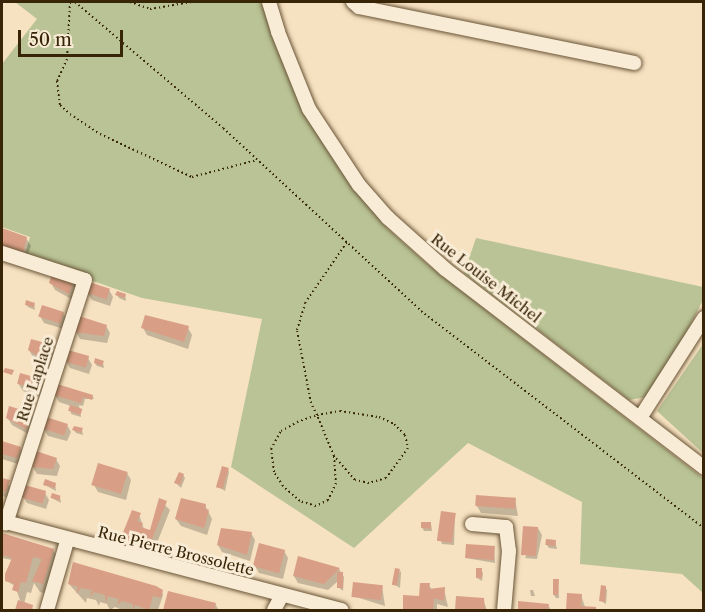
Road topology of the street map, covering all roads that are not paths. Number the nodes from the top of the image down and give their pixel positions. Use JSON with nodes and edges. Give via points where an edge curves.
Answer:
{"nodes":[{"id":1,"x":269,"y":2,"type":"edge"},
{"id":2,"x":353,"y":2,"type":"edge"},
{"id":3,"x":634,"y":63,"type":"dead end"},
{"id":4,"x":2,"y":253,"type":"edge"},
{"id":5,"x":704,"y":318,"type":"edge"},
{"id":6,"x":640,"y":418,"type":"junction"},
{"id":7,"x":704,"y":468,"type":"edge"},
{"id":8,"x":4,"y":522,"type":"edge"},
{"id":9,"x":472,"y":524,"type":"dead end"},
{"id":10,"x":67,"y":541,"type":"junction"},
{"id":11,"x":282,"y":595,"type":"junction"},
{"id":12,"x":47,"y":610,"type":"edge"},
{"id":13,"x":274,"y":610,"type":"edge"},
{"id":14,"x":342,"y":610,"type":"edge"},
{"id":15,"x":504,"y":610,"type":"edge"}],
"edges":[{"from":1,"to":6,"type":"street","name":"Rue Louise Michel","via":[[293,73],[333,147],[388,218],[445,269]]},
{"from":2,"to":3,"type":"street","via":[[359,7]]},
{"from":4,"to":8,"type":"street","name":"Rue Laplace","via":[[85,280]]},
{"from":5,"to":6,"type":"street"},
{"from":6,"to":7,"type":"street","name":"Rue Louise Michel"},
{"from":8,"to":10,"type":"street","name":"Rue Pierre Brossolette"},
{"from":9,"to":15,"type":"street","via":[[506,527],[509,551]]},
{"from":10,"to":11,"type":"street","name":"Rue Pierre Brossolette"},
{"from":10,"to":12,"type":"street"},
{"from":11,"to":13,"type":"street"},
{"from":11,"to":14,"type":"street","name":"Rue Pierre Brossolette"}]}
